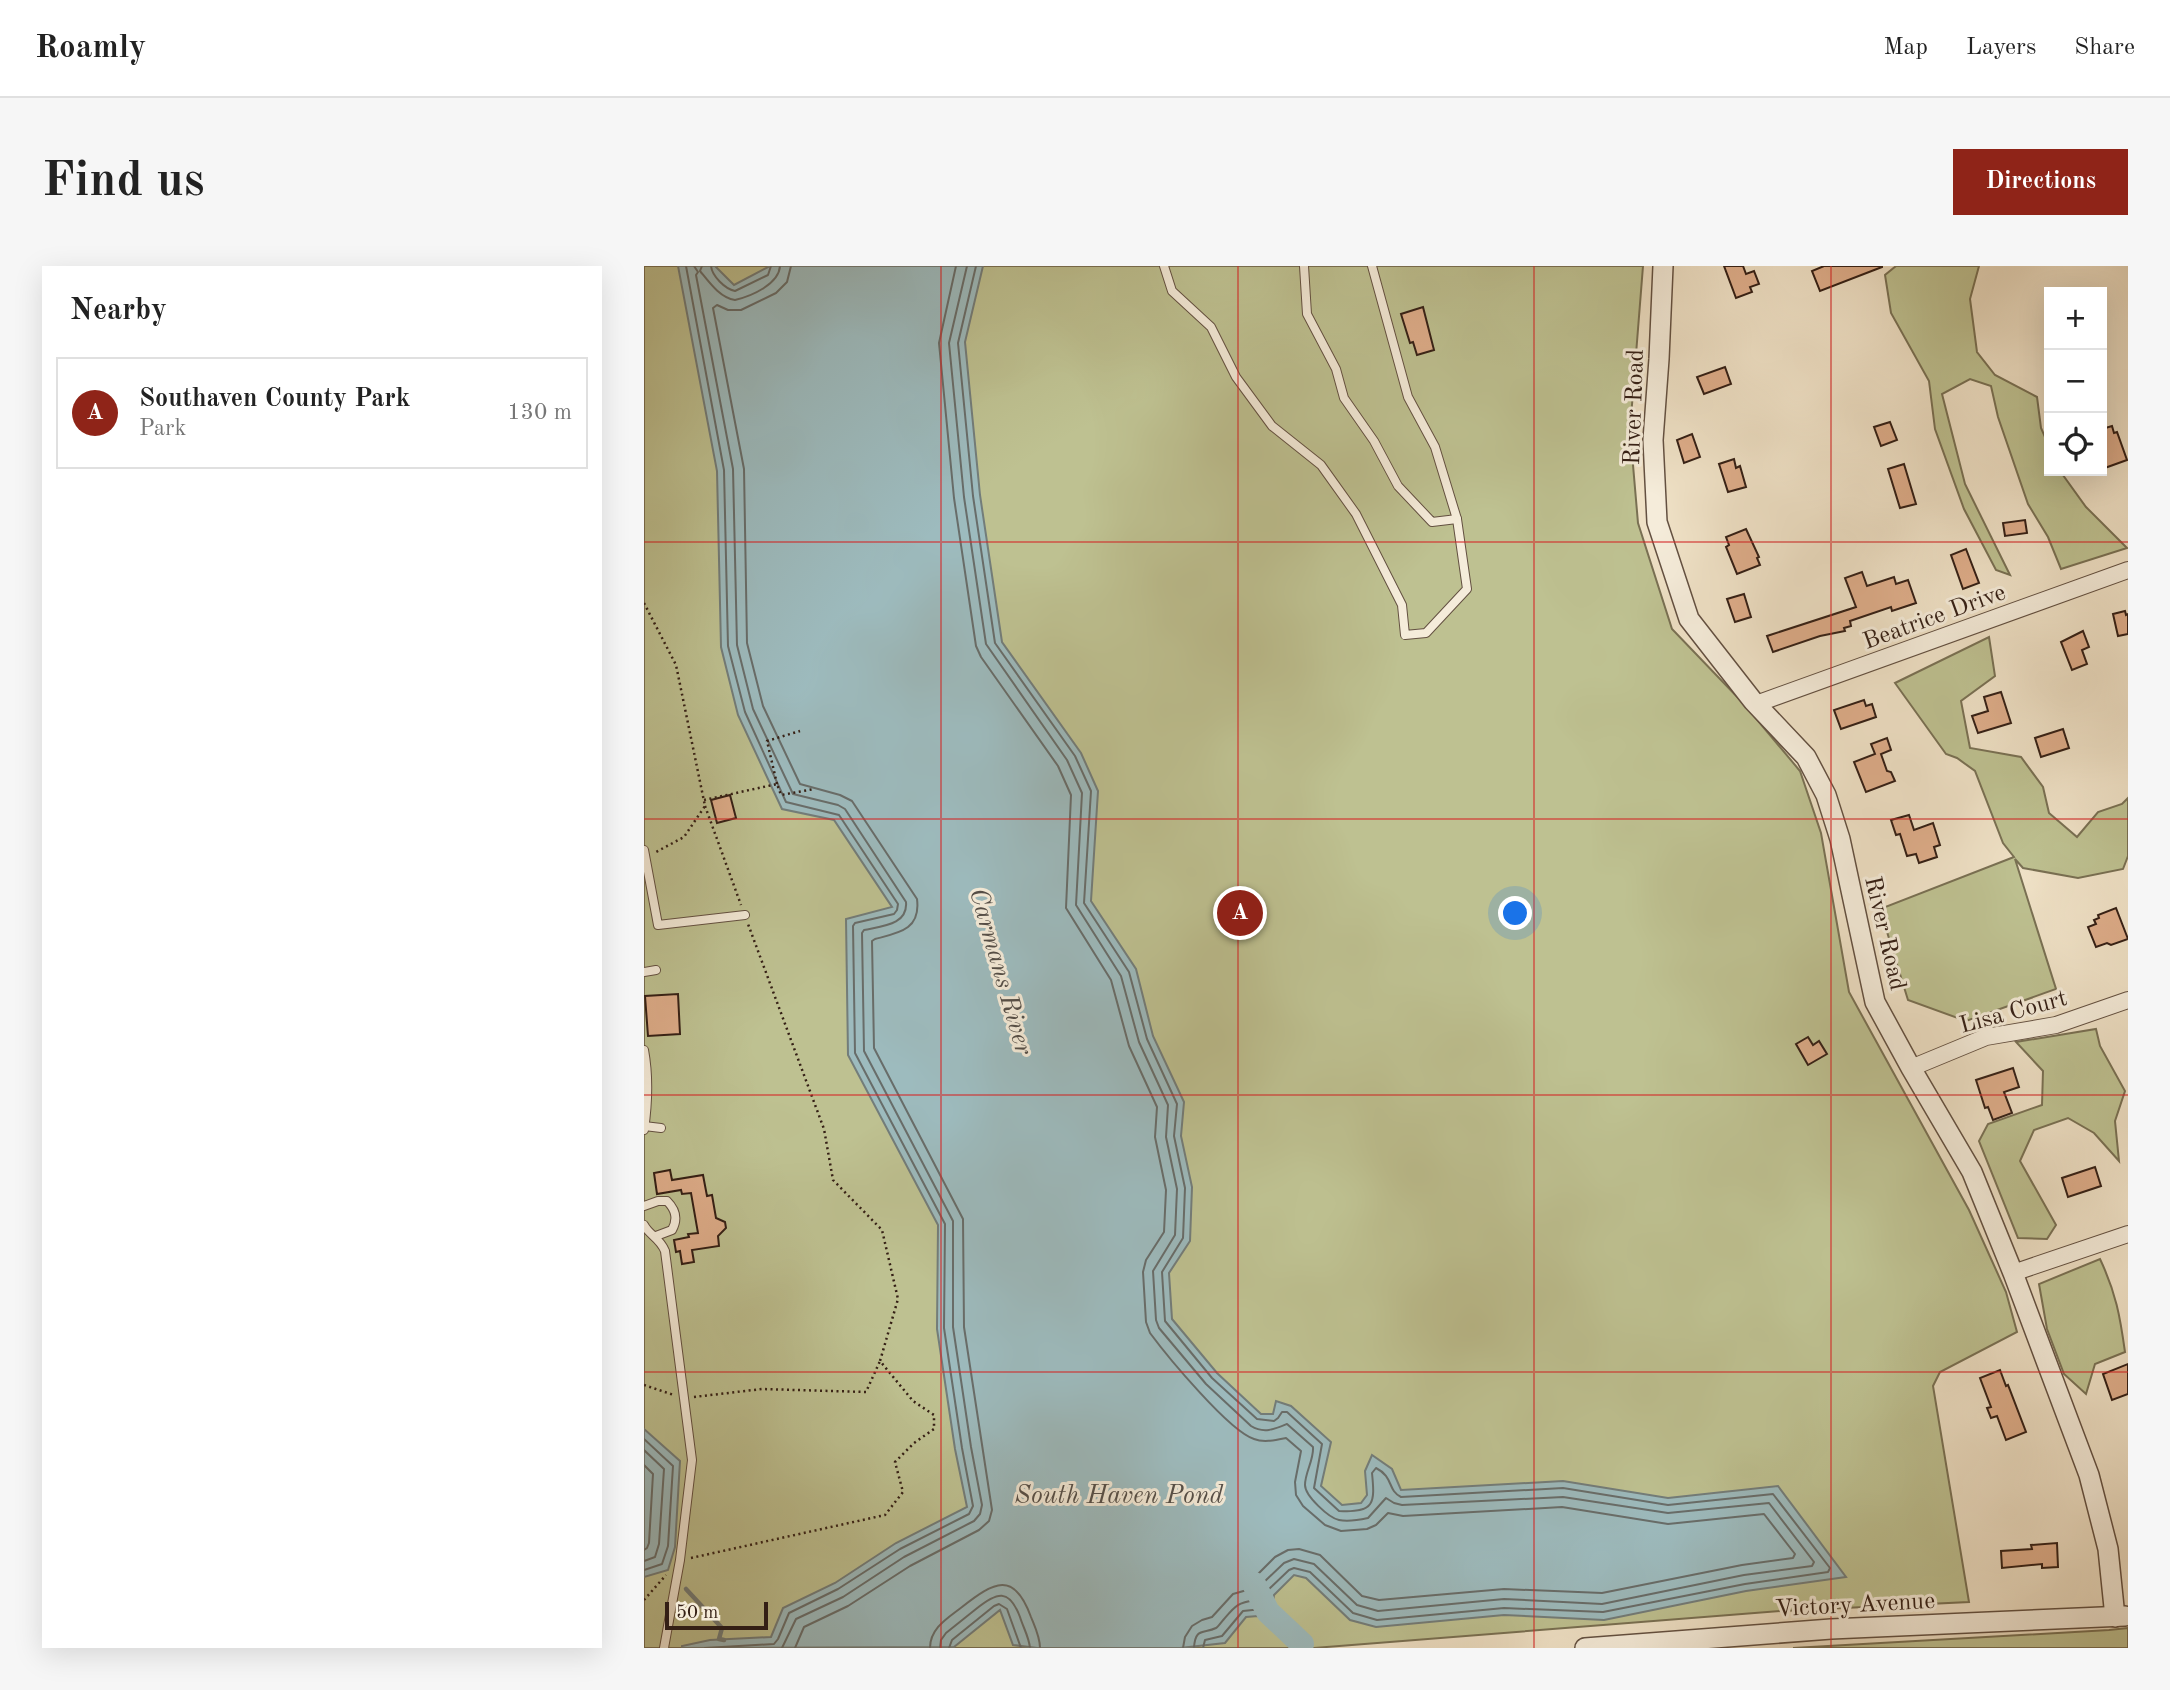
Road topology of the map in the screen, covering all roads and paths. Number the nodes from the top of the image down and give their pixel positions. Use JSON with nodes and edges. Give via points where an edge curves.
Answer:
{"nodes":[{"id":1,"x":1164,"y":266,"type":"edge"},
{"id":2,"x":1304,"y":266,"type":"edge"},
{"id":3,"x":1372,"y":266,"type":"edge"},
{"id":4,"x":1663,"y":266,"type":"edge"},
{"id":5,"x":1457,"y":519,"type":"junction"},
{"id":6,"x":2128,"y":570,"type":"edge"},
{"id":7,"x":644,"y":603,"type":"edge"},
{"id":8,"x":1756,"y":704,"type":"junction"},
{"id":9,"x":800,"y":731,"type":"dead end"},
{"id":10,"x":777,"y":784,"type":"junction"},
{"id":11,"x":814,"y":789,"type":"dead end"},
{"id":12,"x":704,"y":800,"type":"junction"},
{"id":13,"x":705,"y":806,"type":"junction"},
{"id":14,"x":645,"y":853,"type":"edge"},
{"id":15,"x":745,"y":915,"type":"junction"},
{"id":16,"x":656,"y":970,"type":"dead end"},
{"id":17,"x":644,"y":972,"type":"edge"},
{"id":18,"x":2128,"y":1000,"type":"edge"},
{"id":19,"x":644,"y":1050,"type":"edge"},
{"id":20,"x":1911,"y":1069,"type":"junction"},
{"id":21,"x":644,"y":1127,"type":"edge"},
{"id":22,"x":661,"y":1128,"type":"dead end"},
{"id":23,"x":644,"y":1206,"type":"edge"},
{"id":24,"x":644,"y":1225,"type":"edge"},
{"id":25,"x":2128,"y":1234,"type":"edge"},
{"id":26,"x":656,"y":1236,"type":"junction"},
{"id":27,"x":2013,"y":1273,"type":"junction"},
{"id":28,"x":880,"y":1362,"type":"junction"},
{"id":29,"x":644,"y":1385,"type":"edge"},
{"id":30,"x":685,"y":1398,"type":"junction"},
{"id":31,"x":680,"y":1560,"type":"junction"},
{"id":32,"x":644,"y":1600,"type":"edge"},
{"id":33,"x":2121,"y":1617,"type":"edge"},
{"id":34,"x":664,"y":1648,"type":"edge"},
{"id":35,"x":1584,"y":1648,"type":"edge"}],
"edges":[{"from":1,"to":5,"type":"lane","via":[[1172,291],[1211,327],[1236,377],[1272,426],[1321,465],[1356,514],[1402,606],[1405,635],[1426,634],[1467,589]]},
{"from":2,"to":5,"type":"lane","via":[[1307,314],[1336,369],[1344,398],[1398,486],[1432,523]]},
{"from":3,"to":5,"type":"lane","via":[[1408,397],[1435,447]]},
{"from":4,"to":8,"type":"street","name":"River Road","via":[[1653,440],[1657,523],[1689,619]]},
{"from":6,"to":8,"type":"street","name":"Beatrice Drive"},
{"from":7,"to":12,"type":"path","via":[[676,664]]},
{"from":8,"to":20,"type":"street","name":"River Road","via":[[1805,757],[1826,794],[1875,1002]]},
{"from":9,"to":10,"type":"path","via":[[767,741]]},
{"from":10,"to":11,"type":"path","via":[[781,796]]},
{"from":10,"to":12,"type":"path"},
{"from":12,"to":13,"type":"path"},
{"from":13,"to":14,"type":"path","via":[[684,837]]},
{"from":13,"to":15,"type":"path"},
{"from":14,"to":15,"type":"lane","via":[[658,925]]},
{"from":15,"to":28,"type":"path","via":[[824,1129],[833,1180],[882,1230],[898,1299]]},
{"from":16,"to":17,"type":"lane"},
{"from":18,"to":20,"type":"street","name":"Lisa Court","via":[[2056,1025],[1986,1037]]},
{"from":19,"to":21,"type":"lane","via":[[648,1083]]},
{"from":20,"to":27,"type":"street","name":"River Road","via":[[1972,1172]]},
{"from":21,"to":22,"type":"lane"},
{"from":23,"to":26,"type":"lane","via":[[667,1201],[674,1208],[672,1230]]},
{"from":24,"to":26,"type":"lane"},
{"from":25,"to":27,"type":"street"},
{"from":26,"to":30,"type":"lane","via":[[665,1251]]},
{"from":27,"to":33,"type":"street","name":"River Road","via":[[2089,1475]]},
{"from":28,"to":30,"type":"path","via":[[866,1392],[762,1389]]},
{"from":28,"to":31,"type":"path","via":[[913,1401],[933,1415],[933,1429],[895,1462],[903,1492],[885,1515]]},
{"from":29,"to":30,"type":"path"},
{"from":30,"to":31,"type":"lane","via":[[692,1460]]},
{"from":31,"to":32,"type":"path"},
{"from":31,"to":34,"type":"lane"},
{"from":33,"to":35,"type":"street","name":"Victory Avenue","via":[[1831,1629]]}]}
